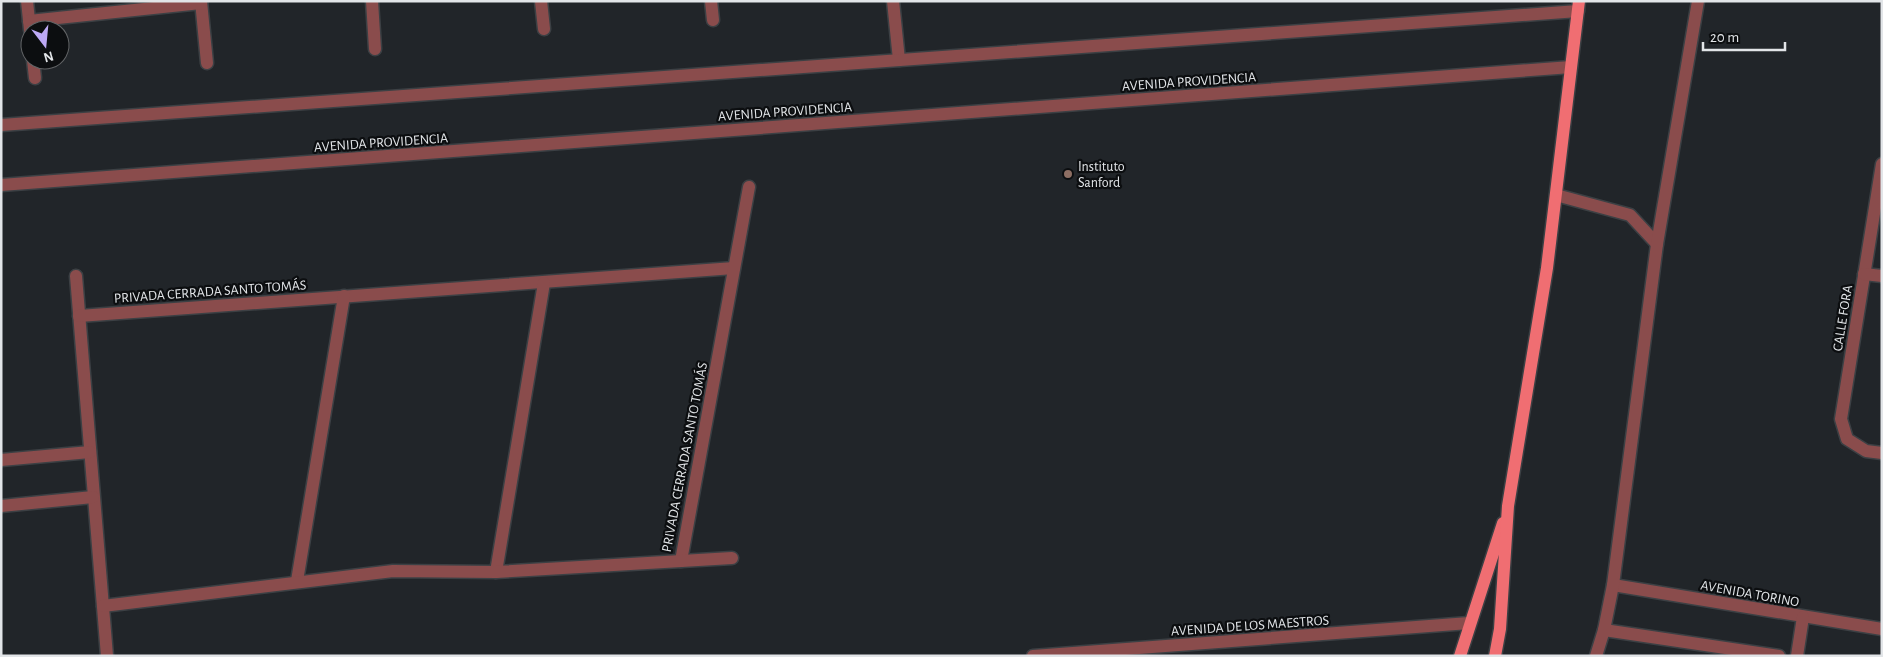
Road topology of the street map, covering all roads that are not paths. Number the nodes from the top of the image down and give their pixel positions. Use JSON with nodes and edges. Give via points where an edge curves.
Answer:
{"nodes":[{"id":1,"x":27,"y":1,"type":"edge"},
{"id":2,"x":372,"y":1,"type":"edge"},
{"id":3,"x":541,"y":1,"type":"edge"},
{"id":4,"x":711,"y":1,"type":"edge"},
{"id":5,"x":893,"y":1,"type":"edge"},
{"id":6,"x":1698,"y":1,"type":"edge"},
{"id":7,"x":201,"y":2,"type":"edge"},
{"id":8,"x":1579,"y":6,"type":"edge"},
{"id":9,"x":29,"y":20,"type":"edge"},
{"id":10,"x":67,"y":20,"type":"edge"},
{"id":11,"x":713,"y":20,"type":"dead end"},
{"id":12,"x":544,"y":29,"type":"dead end"},
{"id":13,"x":375,"y":49,"type":"dead end"},
{"id":14,"x":899,"y":60,"type":"junction"},
{"id":15,"x":207,"y":63,"type":"dead end"},
{"id":16,"x":1571,"y":67,"type":"junction"},
{"id":17,"x":34,"y":70,"type":"edge"},
{"id":18,"x":35,"y":78,"type":"dead end"},
{"id":19,"x":1,"y":125,"type":"edge"},
{"id":20,"x":1882,"y":164,"type":"edge"},
{"id":21,"x":1,"y":186,"type":"edge"},
{"id":22,"x":749,"y":187,"type":"dead end"},
{"id":23,"x":1556,"y":195,"type":"junction"},
{"id":24,"x":1657,"y":244,"type":"junction"},
{"id":25,"x":734,"y":268,"type":"junction"},
{"id":26,"x":1864,"y":274,"type":"junction"},
{"id":27,"x":76,"y":276,"type":"dead end"},
{"id":28,"x":1882,"y":276,"type":"edge"},
{"id":29,"x":544,"y":283,"type":"junction"},
{"id":30,"x":344,"y":296,"type":"junction"},
{"id":31,"x":79,"y":316,"type":"junction"},
{"id":32,"x":90,"y":452,"type":"junction"},
{"id":33,"x":1882,"y":454,"type":"edge"},
{"id":34,"x":1,"y":460,"type":"edge"},
{"id":35,"x":93,"y":497,"type":"junction"},
{"id":36,"x":1,"y":506,"type":"edge"},
{"id":37,"x":1508,"y":506,"type":"junction"},
{"id":38,"x":732,"y":558,"type":"dead end"},
{"id":39,"x":681,"y":560,"type":"junction"},
{"id":40,"x":496,"y":572,"type":"junction"},
{"id":41,"x":297,"y":581,"type":"junction"},
{"id":42,"x":1613,"y":585,"type":"junction"},
{"id":43,"x":103,"y":606,"type":"junction"},
{"id":44,"x":1803,"y":617,"type":"junction"},
{"id":45,"x":1469,"y":623,"type":"junction"},
{"id":46,"x":1882,"y":629,"type":"edge"},
{"id":47,"x":1604,"y":630,"type":"junction"},
{"id":48,"x":107,"y":656,"type":"edge"},
{"id":49,"x":1033,"y":656,"type":"edge"},
{"id":50,"x":1460,"y":656,"type":"edge"},
{"id":51,"x":1494,"y":656,"type":"edge"},
{"id":52,"x":1596,"y":656,"type":"edge"},
{"id":53,"x":1779,"y":656,"type":"edge"},
{"id":54,"x":1797,"y":656,"type":"edge"}],
"edges":[{"from":1,"to":9,"type":"street"},
{"from":2,"to":13,"type":"street"},
{"from":3,"to":12,"type":"street"},
{"from":4,"to":11,"type":"street"},
{"from":5,"to":14,"type":"street"},
{"from":6,"to":24,"type":"street"},
{"from":7,"to":10,"type":"street"},
{"from":7,"to":15,"type":"street"},
{"from":8,"to":14,"type":"street"},
{"from":8,"to":16,"type":"main road"},
{"from":14,"to":19,"type":"street"},
{"from":16,"to":21,"type":"street","name":"AVENIDA PROVIDENCIA"},
{"from":16,"to":23,"type":"main road"},
{"from":17,"to":18,"type":"street"},
{"from":20,"to":26,"type":"street","name":"CALLE FORA"},
{"from":22,"to":25,"type":"street","name":"PRIVADA CERRADA SANTO TOMÁS"},
{"from":23,"to":24,"type":"street","via":[[1630,215]]},
{"from":23,"to":37,"type":"main road"},
{"from":24,"to":42,"type":"street"},
{"from":25,"to":29,"type":"street","name":"PRIVADA CERRADA SANTO TOMÁS"},
{"from":25,"to":39,"type":"street","name":"PRIVADA CERRADA SANTO TOMÁS"},
{"from":26,"to":28,"type":"street"},
{"from":26,"to":33,"type":"street","name":"CALLE FORA","via":[[1841,419],[1847,439],[1866,451]]},
{"from":27,"to":31,"type":"street"},
{"from":29,"to":30,"type":"street","name":"PRIVADA CERRADA SANTO TOMÁS"},
{"from":29,"to":40,"type":"street"},
{"from":30,"to":31,"type":"street","name":"PRIVADA CERRADA SANTO TOMÁS"},
{"from":30,"to":41,"type":"street"},
{"from":31,"to":32,"type":"street"},
{"from":32,"to":34,"type":"street"},
{"from":32,"to":35,"type":"street"},
{"from":35,"to":36,"type":"street"},
{"from":35,"to":43,"type":"street"},
{"from":37,"to":45,"type":"main road"},
{"from":37,"to":51,"type":"main road","via":[[1500,629]]},
{"from":38,"to":39,"type":"street"},
{"from":39,"to":40,"type":"street","name":"PRIVADA CERRADA SANTO TOMÁS"},
{"from":40,"to":41,"type":"street","name":"PRIVADA CERRADA SANTO TOMÁS","via":[[393,571]]},
{"from":41,"to":43,"type":"street","name":"PRIVADA CERRADA SANTO TOMÁS"},
{"from":42,"to":44,"type":"street","name":"AVENIDA TORINO"},
{"from":42,"to":47,"type":"street"},
{"from":43,"to":48,"type":"street"},
{"from":44,"to":46,"type":"street","name":"AVENIDA TORINO"},
{"from":44,"to":54,"type":"street"},
{"from":45,"to":49,"type":"street","name":"AVENIDA DE LOS MAESTROS"},
{"from":45,"to":50,"type":"main road"},
{"from":47,"to":52,"type":"street"},
{"from":47,"to":53,"type":"street"}]}
